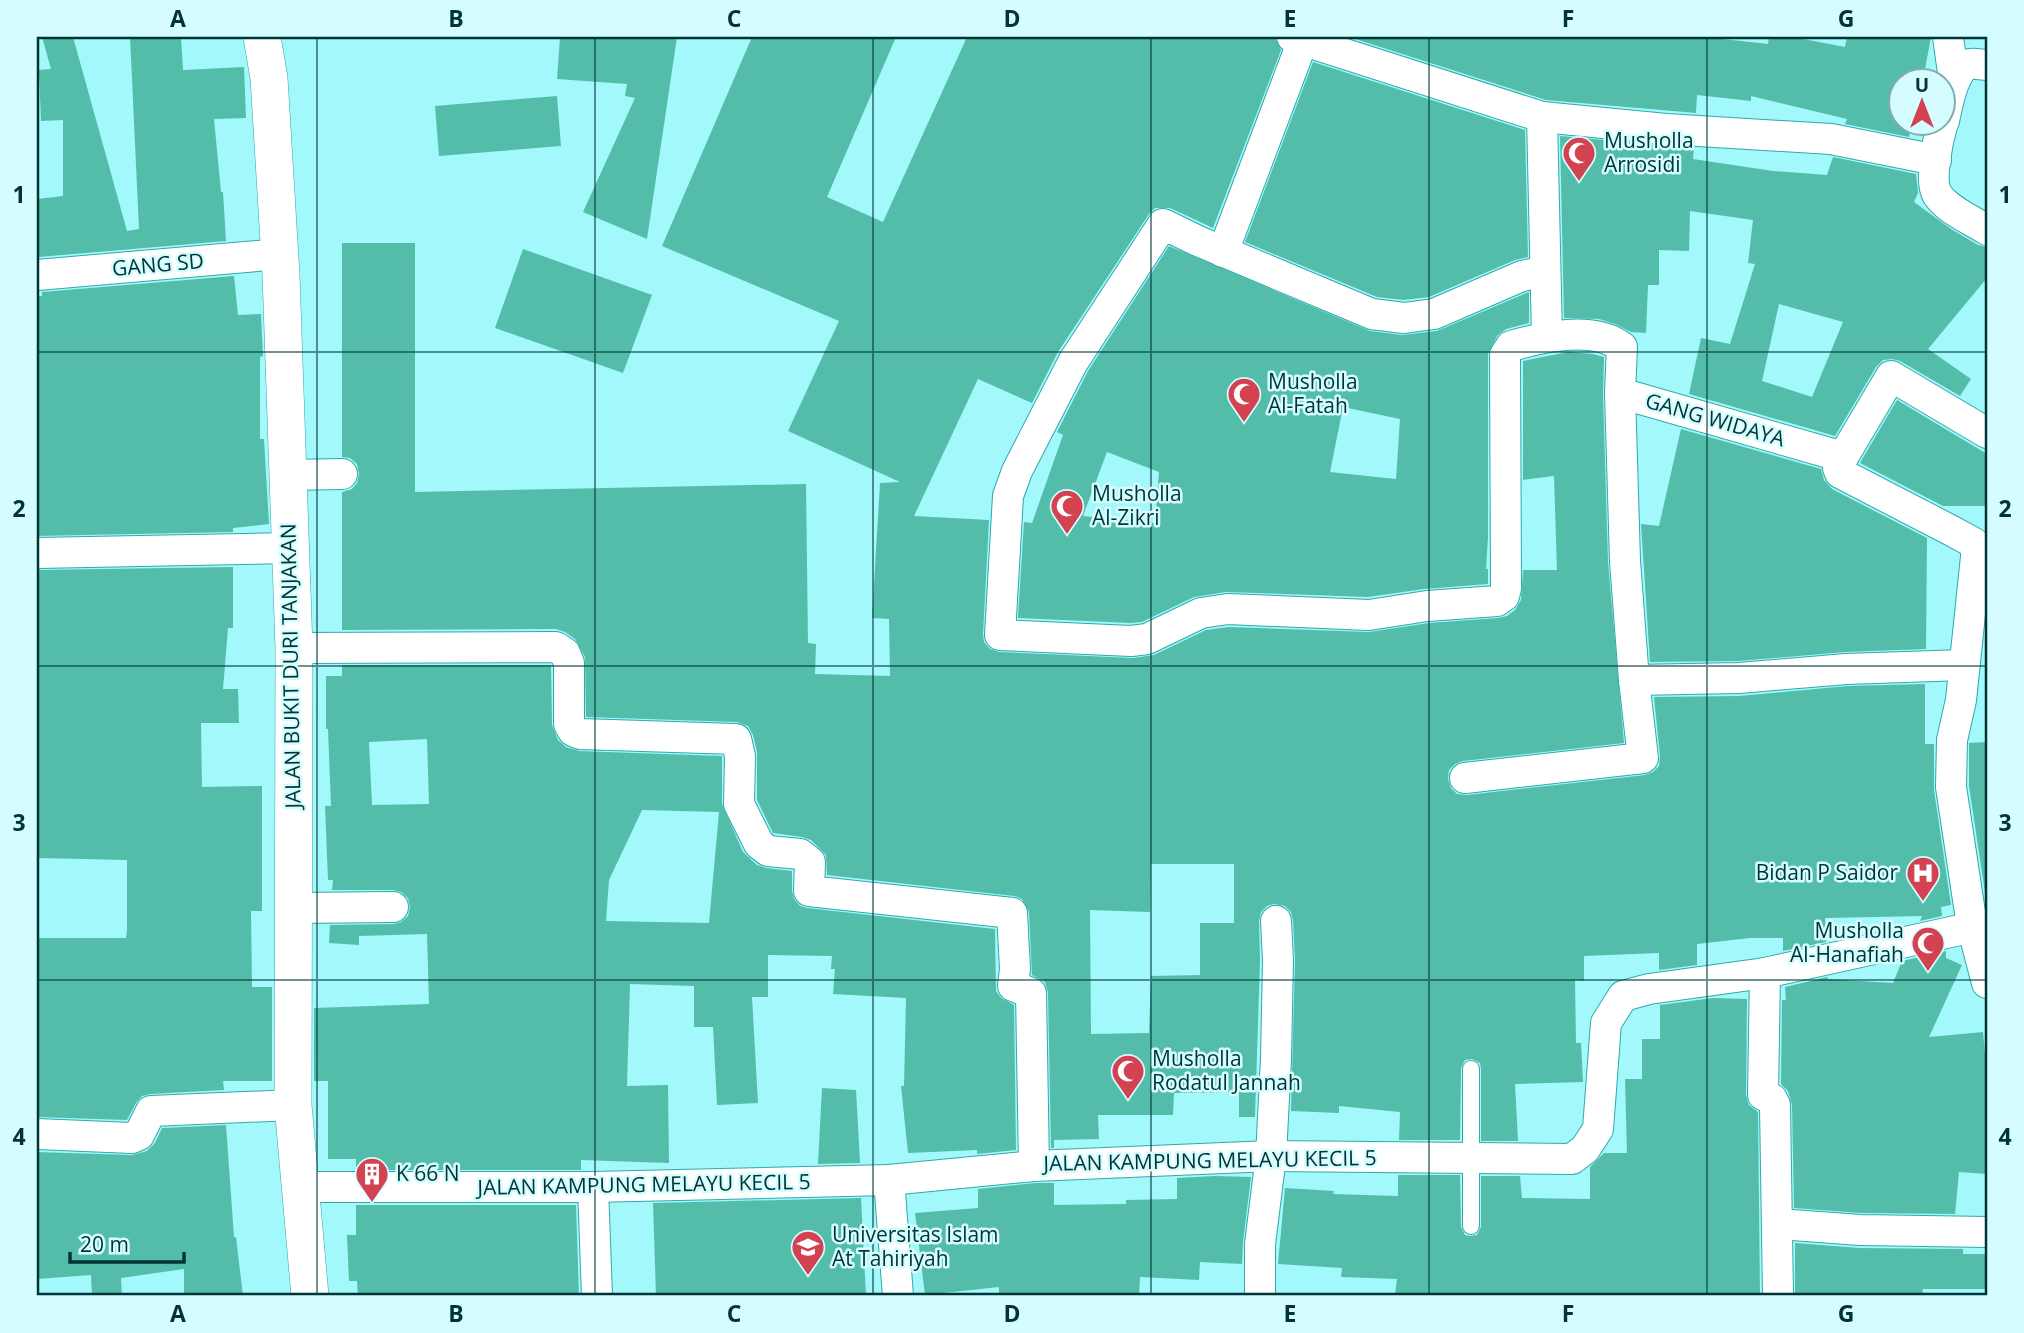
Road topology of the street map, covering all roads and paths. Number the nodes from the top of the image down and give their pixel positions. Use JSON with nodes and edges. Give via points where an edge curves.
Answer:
{"nodes":[{"id":1,"x":262,"y":37,"type":"edge"},
{"id":2,"x":1948,"y":37,"type":"edge"},
{"id":3,"x":1297,"y":39,"type":"edge"},
{"id":4,"x":1987,"y":65,"type":"edge"},
{"id":5,"x":1952,"y":66,"type":"edge"},
{"id":6,"x":1958,"y":75,"type":"edge"},
{"id":7,"x":1542,"y":117,"type":"junction"},
{"id":8,"x":1940,"y":136,"type":"edge"},
{"id":9,"x":1936,"y":160,"type":"junction"},
{"id":10,"x":1987,"y":230,"type":"edge"},
{"id":11,"x":1223,"y":252,"type":"junction"},
{"id":12,"x":280,"y":254,"type":"junction"},
{"id":13,"x":1545,"y":271,"type":"junction"},
{"id":14,"x":37,"y":275,"type":"edge"},
{"id":15,"x":1547,"y":336,"type":"junction"},
{"id":16,"x":1620,"y":393,"type":"junction"},
{"id":17,"x":1987,"y":433,"type":"edge"},
{"id":18,"x":1843,"y":457,"type":"junction"},
{"id":19,"x":342,"y":474,"type":"dead end"},
{"id":20,"x":289,"y":475,"type":"junction"},
{"id":21,"x":289,"y":548,"type":"junction"},
{"id":22,"x":37,"y":553,"type":"edge"},
{"id":23,"x":1981,"y":566,"type":"edge"},
{"id":24,"x":294,"y":648,"type":"junction"},
{"id":25,"x":1964,"y":665,"type":"junction"},
{"id":26,"x":1634,"y":680,"type":"junction"},
{"id":27,"x":1465,"y":778,"type":"dead end"},
{"id":28,"x":393,"y":907,"type":"dead end"},
{"id":29,"x":293,"y":908,"type":"junction"},
{"id":30,"x":1276,"y":921,"type":"dead end"},
{"id":31,"x":1980,"y":925,"type":"edge"},
{"id":32,"x":1765,"y":973,"type":"junction"},
{"id":33,"x":1987,"y":983,"type":"edge"},
{"id":34,"x":1471,"y":1069,"type":"dead end"},
{"id":35,"x":293,"y":1105,"type":"junction"},
{"id":36,"x":37,"y":1134,"type":"edge"},
{"id":37,"x":1271,"y":1156,"type":"junction"},
{"id":38,"x":1470,"y":1158,"type":"junction"},
{"id":39,"x":1034,"y":1166,"type":"junction"},
{"id":40,"x":889,"y":1180,"type":"junction"},
{"id":41,"x":299,"y":1187,"type":"junction"},
{"id":42,"x":593,"y":1187,"type":"junction"},
{"id":43,"x":1778,"y":1224,"type":"junction"},
{"id":44,"x":1471,"y":1226,"type":"dead end"},
{"id":45,"x":1987,"y":1232,"type":"edge"},
{"id":46,"x":310,"y":1296,"type":"edge"},
{"id":47,"x":597,"y":1296,"type":"edge"},
{"id":48,"x":898,"y":1296,"type":"edge"},
{"id":49,"x":1260,"y":1296,"type":"edge"},
{"id":50,"x":1778,"y":1296,"type":"edge"}],
"edges":[{"from":1,"to":12,"type":"street","name":"JALAN BUKIT DURI TANJAKAN","via":[[269,78]]},
{"from":2,"to":5,"type":"street"},
{"from":3,"to":7,"type":"street"},
{"from":3,"to":11,"type":"street"},
{"from":4,"to":6,"type":"street","via":[[1965,65]]},
{"from":7,"to":9,"type":"street","via":[[1831,139]]},
{"from":7,"to":13,"type":"street"},
{"from":8,"to":9,"type":"street"},
{"from":9,"to":10,"type":"street","via":[[1938,195]]},
{"from":11,"to":13,"type":"street","via":[[1372,314],[1404,318],[1434,314],[1522,276]]},
{"from":11,"to":15,"type":"street","name":"GANG WIDAYA","via":[[1163,224],[1073,362],[1008,496],[1000,635],[1131,641],[1147,639],[1201,613],[1228,609],[1369,615],[1497,601],[1506,588],[1505,355],[1511,346]]},
{"from":12,"to":14,"type":"street","name":"GANG SD"},
{"from":12,"to":20,"type":"street","name":"JALAN BUKIT DURI TANJAKAN"},
{"from":13,"to":15,"type":"street"},
{"from":15,"to":16,"type":"street","name":"GANG WIDAYA","via":[[1602,338],[1618,344],[1623,351]]},
{"from":16,"to":18,"type":"street","name":"GANG WIDAYA"},
{"from":16,"to":26,"type":"street"},
{"from":17,"to":18,"type":"street","via":[[1891,376]]},
{"from":18,"to":23,"type":"street","via":[[1840,473],[1974,543]]},
{"from":19,"to":20,"type":"street"},
{"from":20,"to":21,"type":"street","name":"JALAN BUKIT DURI TANJAKAN"},
{"from":21,"to":22,"type":"street"},
{"from":21,"to":24,"type":"street","name":"JALAN BUKIT DURI TANJAKAN"},
{"from":23,"to":25,"type":"street"},
{"from":24,"to":29,"type":"street","name":"JALAN BUKIT DURI TANJAKAN"},
{"from":24,"to":39,"type":"street","via":[[556,647],[569,663],[569,724],[573,731],[736,739],[739,804],[759,844],[768,851],[800,854],[810,862],[809,891],[1012,912],[1013,986],[1031,993]]},
{"from":25,"to":26,"type":"street"},
{"from":25,"to":31,"type":"street","via":[[1952,740],[1951,787]]},
{"from":26,"to":27,"type":"street","via":[[1643,758]]},
{"from":28,"to":29,"type":"street"},
{"from":29,"to":35,"type":"street","name":"JALAN BUKIT DURI TANJAKAN"},
{"from":30,"to":37,"type":"street"},
{"from":31,"to":32,"type":"street","name":"JALAN KAMPUNG MELAYU KECIL 5"},
{"from":31,"to":33,"type":"street"},
{"from":32,"to":38,"type":"street","name":"JALAN KAMPUNG MELAYU KECIL 5","via":[[1623,996],[1606,1023],[1598,1129],[1585,1149],[1572,1159]]},
{"from":32,"to":43,"type":"street","via":[[1763,1094],[1775,1105]]},
{"from":34,"to":38,"type":"lane"},
{"from":35,"to":36,"type":"street","via":[[151,1111],[139,1135],[132,1138]]},
{"from":35,"to":41,"type":"street","name":"JALAN BUKIT DURI TANJAKAN"},
{"from":37,"to":38,"type":"street","name":"JALAN KAMPUNG MELAYU KECIL 5"},
{"from":37,"to":39,"type":"street","name":"JALAN KAMPUNG MELAYU KECIL 5"},
{"from":37,"to":49,"type":"street"},
{"from":38,"to":44,"type":"lane"},
{"from":39,"to":40,"type":"street","name":"JALAN KAMPUNG MELAYU KECIL 5"},
{"from":40,"to":42,"type":"street","name":"JALAN KAMPUNG MELAYU KECIL 5"},
{"from":40,"to":48,"type":"street"},
{"from":41,"to":42,"type":"street","name":"JALAN KAMPUNG MELAYU KECIL 5"},
{"from":41,"to":46,"type":"street","name":"JALAN BUKIT DURI TANJAKAN"},
{"from":42,"to":47,"type":"street"},
{"from":43,"to":45,"type":"street"},
{"from":43,"to":50,"type":"street"}]}
